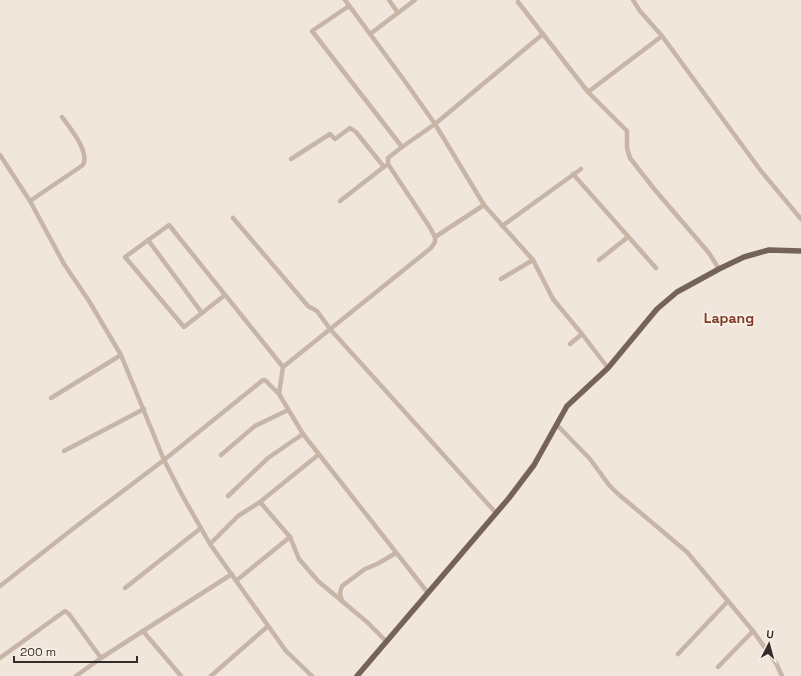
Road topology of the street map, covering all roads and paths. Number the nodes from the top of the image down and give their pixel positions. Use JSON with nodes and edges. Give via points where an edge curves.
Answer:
{"nodes":[{"id":1,"x":345,"y":0,"type":"edge"},
{"id":2,"x":389,"y":0,"type":"edge"},
{"id":3,"x":414,"y":0,"type":"edge"},
{"id":4,"x":633,"y":0,"type":"edge"},
{"id":5,"x":518,"y":2,"type":"dead end"},
{"id":6,"x":349,"y":6,"type":"junction"},
{"id":7,"x":398,"y":13,"type":"junction"},
{"id":8,"x":370,"y":34,"type":"junction"},
{"id":9,"x":543,"y":34,"type":"junction"},
{"id":10,"x":662,"y":36,"type":"junction"},
{"id":11,"x":588,"y":92,"type":"junction"},
{"id":12,"x":62,"y":117,"type":"dead end"},
{"id":13,"x":435,"y":124,"type":"junction"},
{"id":14,"x":402,"y":147,"type":"junction"},
{"id":15,"x":0,"y":155,"type":"edge"},
{"id":16,"x":291,"y":159,"type":"dead end"},
{"id":17,"x":386,"y":166,"type":"junction"},
{"id":18,"x":581,"y":169,"type":"dead end"},
{"id":19,"x":573,"y":174,"type":"junction"},
{"id":20,"x":30,"y":201,"type":"junction"},
{"id":21,"x":340,"y":201,"type":"dead end"},
{"id":22,"x":484,"y":205,"type":"junction"},
{"id":23,"x":233,"y":218,"type":"dead end"},
{"id":24,"x":801,"y":219,"type":"edge"},
{"id":25,"x":502,"y":226,"type":"junction"},
{"id":26,"x":435,"y":237,"type":"junction"},
{"id":27,"x":628,"y":237,"type":"junction"},
{"id":28,"x":148,"y":240,"type":"junction"},
{"id":29,"x":801,"y":251,"type":"edge"},
{"id":30,"x":534,"y":260,"type":"junction"},
{"id":31,"x":599,"y":260,"type":"dead end"},
{"id":32,"x":656,"y":268,"type":"dead end"},
{"id":33,"x":719,"y":269,"type":"junction"},
{"id":34,"x":500,"y":279,"type":"dead end"},
{"id":35,"x":225,"y":295,"type":"junction"},
{"id":36,"x":202,"y":313,"type":"junction"},
{"id":37,"x":330,"y":329,"type":"junction"},
{"id":38,"x":582,"y":334,"type":"junction"},
{"id":39,"x":570,"y":344,"type":"dead end"},
{"id":40,"x":121,"y":355,"type":"junction"},
{"id":41,"x":282,"y":367,"type":"junction"},
{"id":42,"x":608,"y":368,"type":"junction"},
{"id":43,"x":279,"y":394,"type":"junction"},
{"id":44,"x":51,"y":398,"type":"dead end"},
{"id":45,"x":144,"y":409,"type":"junction"},
{"id":46,"x":288,"y":410,"type":"junction"},
{"id":47,"x":557,"y":425,"type":"junction"},
{"id":48,"x":303,"y":434,"type":"junction"},
{"id":49,"x":64,"y":451,"type":"dead end"},
{"id":50,"x":221,"y":455,"type":"dead end"},
{"id":51,"x":318,"y":455,"type":"junction"},
{"id":52,"x":164,"y":460,"type":"junction"},
{"id":53,"x":228,"y":496,"type":"dead end"},
{"id":54,"x":260,"y":502,"type":"junction"},
{"id":55,"x":496,"y":513,"type":"junction"},
{"id":56,"x":201,"y":528,"type":"junction"},
{"id":57,"x":290,"y":537,"type":"junction"},
{"id":58,"x":210,"y":544,"type":"junction"},
{"id":59,"x":396,"y":553,"type":"junction"},
{"id":60,"x":232,"y":574,"type":"junction"},
{"id":61,"x":237,"y":580,"type":"junction"},
{"id":62,"x":0,"y":586,"type":"edge"},
{"id":63,"x":125,"y":588,"type":"dead end"},
{"id":64,"x":428,"y":592,"type":"junction"},
{"id":65,"x":342,"y":601,"type":"junction"},
{"id":66,"x":728,"y":601,"type":"junction"},
{"id":67,"x":268,"y":626,"type":"junction"},
{"id":68,"x":143,"y":631,"type":"junction"},
{"id":69,"x":753,"y":631,"type":"junction"},
{"id":70,"x":387,"y":642,"type":"junction"},
{"id":71,"x":678,"y":654,"type":"dead end"},
{"id":72,"x":0,"y":658,"type":"edge"},
{"id":73,"x":101,"y":658,"type":"junction"},
{"id":74,"x":718,"y":666,"type":"dead end"},
{"id":75,"x":76,"y":676,"type":"edge"},
{"id":76,"x":181,"y":676,"type":"edge"},
{"id":77,"x":211,"y":676,"type":"edge"},
{"id":78,"x":312,"y":676,"type":"edge"},
{"id":79,"x":358,"y":676,"type":"edge"},
{"id":80,"x":782,"y":676,"type":"edge"}],
"edges":[{"from":1,"to":6,"type":"street"},
{"from":2,"to":7,"type":"street"},
{"from":3,"to":7,"type":"street"},
{"from":4,"to":10,"type":"street"},
{"from":5,"to":9,"type":"street"},
{"from":6,"to":8,"type":"street"},
{"from":6,"to":14,"type":"street","via":[[312,31]]},
{"from":7,"to":8,"type":"street"},
{"from":8,"to":13,"type":"street"},
{"from":9,"to":11,"type":"street"},
{"from":9,"to":13,"type":"street"},
{"from":10,"to":11,"type":"street"},
{"from":10,"to":24,"type":"street","via":[[761,171]]},
{"from":11,"to":33,"type":"street","via":[[627,131],[630,158],[709,253]]},
{"from":12,"to":20,"type":"street","via":[[82,146],[85,163]]},
{"from":13,"to":14,"type":"street"},
{"from":13,"to":22,"type":"street"},
{"from":14,"to":17,"type":"street","via":[[388,158]]},
{"from":15,"to":20,"type":"street"},
{"from":16,"to":17,"type":"street","via":[[330,134],[335,139],[350,128]]},
{"from":17,"to":21,"type":"street"},
{"from":17,"to":26,"type":"street"},
{"from":18,"to":19,"type":"street"},
{"from":19,"to":25,"type":"street"},
{"from":19,"to":27,"type":"street"},
{"from":20,"to":40,"type":"street","via":[[64,264],[90,301]]},
{"from":22,"to":25,"type":"street"},
{"from":22,"to":26,"type":"street"},
{"from":23,"to":37,"type":"street","via":[[308,306],[317,311]]},
{"from":25,"to":30,"type":"street"},
{"from":26,"to":37,"type":"street","via":[[431,248]]},
{"from":27,"to":31,"type":"street"},
{"from":27,"to":32,"type":"street"},
{"from":28,"to":35,"type":"street","via":[[169,225]]},
{"from":28,"to":36,"type":"street"},
{"from":28,"to":36,"type":"street","via":[[125,258],[184,327]]},
{"from":29,"to":33,"type":"main road","via":[[769,250],[744,257]]},
{"from":30,"to":34,"type":"street"},
{"from":30,"to":38,"type":"street","via":[[553,300]]},
{"from":33,"to":42,"type":"main road","via":[[677,292],[662,304]]},
{"from":35,"to":36,"type":"street"},
{"from":35,"to":41,"type":"street"},
{"from":37,"to":41,"type":"street"},
{"from":37,"to":55,"type":"street"},
{"from":38,"to":39,"type":"street"},
{"from":38,"to":42,"type":"street"},
{"from":40,"to":44,"type":"street"},
{"from":40,"to":45,"type":"street"},
{"from":41,"to":43,"type":"street"},
{"from":42,"to":47,"type":"main road","via":[[571,401]]},
{"from":43,"to":46,"type":"street"},
{"from":43,"to":52,"type":"street","via":[[262,380]]},
{"from":45,"to":49,"type":"street"},
{"from":45,"to":52,"type":"street"},
{"from":46,"to":48,"type":"street"},
{"from":46,"to":50,"type":"street","via":[[255,426]]},
{"from":47,"to":55,"type":"main road","via":[[534,465]]},
{"from":47,"to":66,"type":"street","via":[[617,493],[687,552]]},
{"from":48,"to":51,"type":"street"},
{"from":48,"to":53,"type":"street","via":[[268,458]]},
{"from":51,"to":54,"type":"street"},
{"from":51,"to":59,"type":"street"},
{"from":52,"to":56,"type":"street"},
{"from":52,"to":62,"type":"street"},
{"from":54,"to":57,"type":"street"},
{"from":54,"to":58,"type":"street","via":[[238,516]]},
{"from":55,"to":64,"type":"main road"},
{"from":56,"to":58,"type":"street"},
{"from":56,"to":63,"type":"street"},
{"from":57,"to":61,"type":"street"},
{"from":57,"to":65,"type":"street","via":[[299,559],[318,581]]},
{"from":58,"to":60,"type":"street"},
{"from":59,"to":64,"type":"street"},
{"from":59,"to":65,"type":"street","via":[[365,569],[342,586]]},
{"from":60,"to":61,"type":"street"},
{"from":60,"to":68,"type":"street"},
{"from":61,"to":67,"type":"street"},
{"from":64,"to":70,"type":"main road"},
{"from":65,"to":70,"type":"street"},
{"from":66,"to":69,"type":"street"},
{"from":66,"to":71,"type":"street"},
{"from":67,"to":77,"type":"street"},
{"from":67,"to":78,"type":"street","via":[[286,651]]},
{"from":68,"to":73,"type":"street"},
{"from":68,"to":76,"type":"street"},
{"from":69,"to":74,"type":"street"},
{"from":69,"to":80,"type":"street"},
{"from":70,"to":79,"type":"main road"},
{"from":72,"to":73,"type":"street","via":[[65,611]]},
{"from":73,"to":75,"type":"street"}]}
